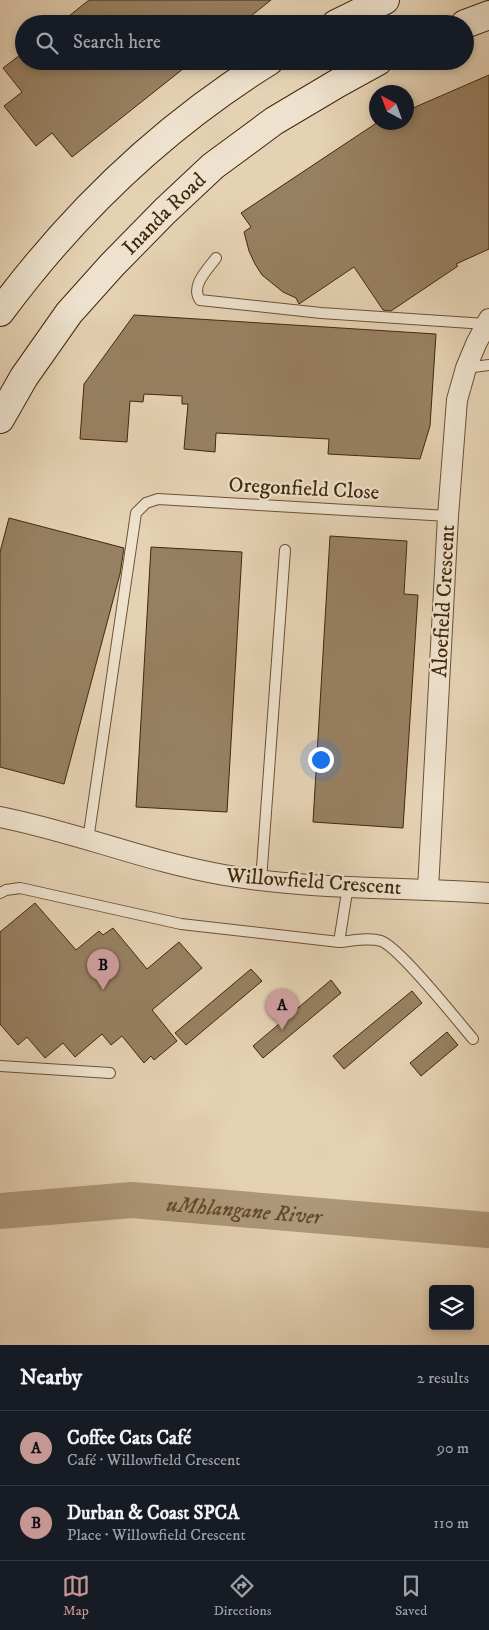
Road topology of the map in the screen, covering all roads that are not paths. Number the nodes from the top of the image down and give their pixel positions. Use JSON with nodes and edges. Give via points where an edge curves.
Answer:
{"nodes":[{"id":1,"x":386,"y":0,"type":"edge"},
{"id":2,"x":355,"y":15,"type":"edge"},
{"id":3,"x":489,"y":15,"type":"edge"},
{"id":4,"x":474,"y":21,"type":"edge"},
{"id":5,"x":254,"y":70,"type":"edge"},
{"id":6,"x":361,"y":70,"type":"edge"},
{"id":7,"x":216,"y":258,"type":"dead end"},
{"id":8,"x":0,"y":312,"type":"edge"},
{"id":9,"x":488,"y":321,"type":"edge"},
{"id":10,"x":489,"y":365,"type":"edge"},
{"id":11,"x":466,"y":368,"type":"junction"},
{"id":12,"x":0,"y":419,"type":"edge"},
{"id":13,"x":448,"y":516,"type":"junction"},
{"id":14,"x":285,"y":550,"type":"dead end"},
{"id":15,"x":0,"y":809,"type":"edge"},
{"id":16,"x":0,"y":817,"type":"edge"},
{"id":17,"x":25,"y":822,"type":"junction"},
{"id":18,"x":88,"y":840,"type":"junction"},
{"id":19,"x":261,"y":881,"type":"junction"},
{"id":20,"x":348,"y":886,"type":"junction"},
{"id":21,"x":428,"y":889,"type":"junction"},
{"id":22,"x":0,"y":893,"type":"edge"},
{"id":23,"x":489,"y":893,"type":"edge"},
{"id":24,"x":339,"y":942,"type":"junction"},
{"id":25,"x":473,"y":1039,"type":"dead end"},
{"id":26,"x":0,"y":1066,"type":"edge"},
{"id":27,"x":110,"y":1073,"type":"dead end"}],
"edges":[{"from":1,"to":2,"type":"main road"},
{"from":3,"to":4,"type":"main road"},
{"from":5,"to":8,"type":"main road","via":[[177,126],[132,165],[68,228]]},
{"from":6,"to":12,"type":"main road","name":"Inanda Road","via":[[274,121],[213,166],[165,211],[69,313],[24,377]]},
{"from":7,"to":9,"type":"lane","via":[[197,285],[200,300],[321,313]]},
{"from":9,"to":11,"type":"street","name":"Aloefield Crescent"},
{"from":10,"to":11,"type":"lane"},
{"from":11,"to":13,"type":"street","name":"Aloefield Crescent","via":[[457,400]]},
{"from":13,"to":18,"type":"lane","name":"Oregonfield Close","via":[[158,499],[139,508]]},
{"from":13,"to":21,"type":"street","name":"Aloefield Crescent"},
{"from":14,"to":19,"type":"lane"},
{"from":15,"to":17,"type":"street","name":"Willowfield Crescent"},
{"from":16,"to":17,"type":"street","name":"Willowfield Crescent"},
{"from":17,"to":18,"type":"street","name":"Willowfield Crescent"},
{"from":18,"to":19,"type":"street","name":"Willowfield Crescent","via":[[152,860]]},
{"from":19,"to":20,"type":"street","name":"Willowfield Crescent"},
{"from":20,"to":21,"type":"street","name":"Willowfield Crescent"},
{"from":20,"to":24,"type":"lane"},
{"from":21,"to":23,"type":"street","name":"Willowfield Crescent"},
{"from":22,"to":24,"type":"lane","via":[[20,888],[180,924]]},
{"from":24,"to":25,"type":"lane","via":[[374,940],[386,944]]},
{"from":26,"to":27,"type":"lane"}]}
